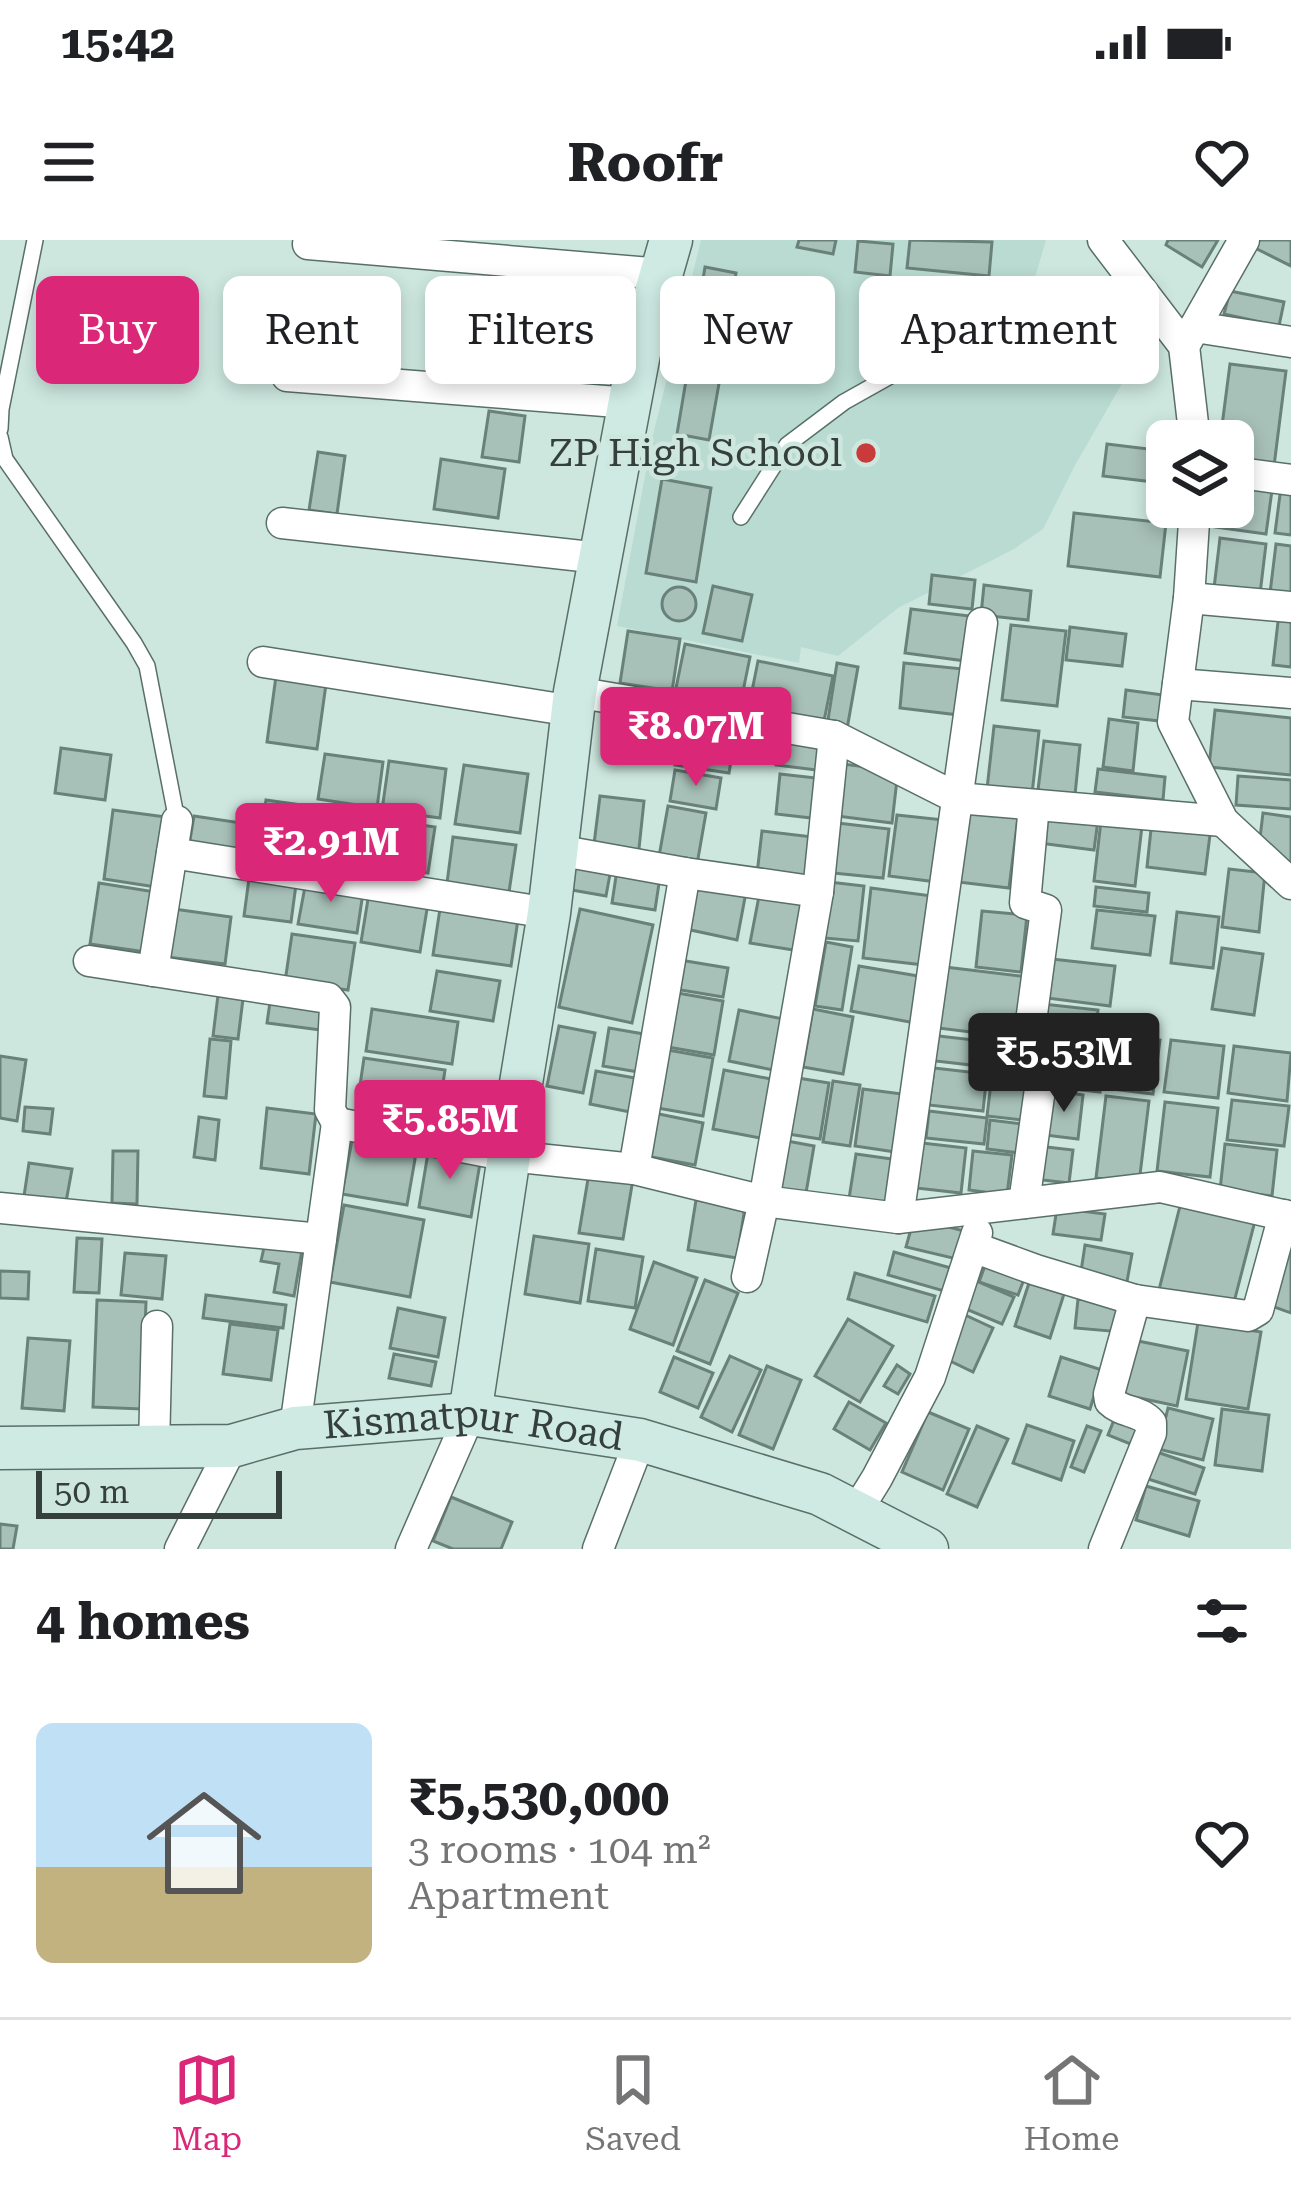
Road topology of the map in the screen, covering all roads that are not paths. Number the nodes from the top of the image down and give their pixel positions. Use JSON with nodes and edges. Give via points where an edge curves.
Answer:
{"nodes":[{"id":1,"x":35,"y":240,"type":"edge"},
{"id":2,"x":1103,"y":240,"type":"edge"},
{"id":3,"x":1244,"y":240,"type":"edge"},
{"id":4,"x":308,"y":244,"type":"dead end"},
{"id":5,"x":667,"y":257,"type":"edge"},
{"id":6,"x":1163,"y":319,"type":"junction"},
{"id":7,"x":1190,"y":336,"type":"junction"},
{"id":8,"x":1291,"y":342,"type":"edge"},
{"id":9,"x":389,"y":384,"type":"edge"},
{"id":10,"x":630,"y":403,"type":"junction"},
{"id":11,"x":1194,"y":420,"type":"edge"},
{"id":12,"x":0,"y":433,"type":"edge"},
{"id":13,"x":1254,"y":475,"type":"edge"},
{"id":14,"x":1291,"y":480,"type":"edge"},
{"id":15,"x":741,"y":517,"type":"dead end"},
{"id":16,"x":282,"y":523,"type":"dead end"},
{"id":17,"x":1194,"y":528,"type":"edge"},
{"id":18,"x":600,"y":558,"type":"junction"},
{"id":19,"x":1189,"y":598,"type":"junction"},
{"id":20,"x":1291,"y":607,"type":"edge"},
{"id":21,"x":982,"y":622,"type":"dead end"},
{"id":22,"x":263,"y":662,"type":"dead end"},
{"id":23,"x":1178,"y":684,"type":"junction"},
{"id":24,"x":1291,"y":693,"type":"edge"},
{"id":25,"x":574,"y":702,"type":"junction"},
{"id":26,"x":834,"y":736,"type":"junction"},
{"id":27,"x":957,"y":798,"type":"junction"},
{"id":28,"x":1034,"y":805,"type":"junction"},
{"id":29,"x":177,"y":820,"type":"joint"},
{"id":30,"x":1223,"y":820,"type":"junction"},
{"id":31,"x":557,"y":850,"type":"junction"},
{"id":32,"x":172,"y":854,"type":"junction"},
{"id":33,"x":685,"y":873,"type":"junction"},
{"id":34,"x":1291,"y":884,"type":"edge"},
{"id":35,"x":818,"y":892,"type":"junction"},
{"id":36,"x":549,"y":913,"type":"junction"},
{"id":37,"x":89,"y":961,"type":"dead end"},
{"id":38,"x":153,"y":971,"type":"junction"},
{"id":39,"x":337,"y":1123,"type":"junction"},
{"id":40,"x":509,"y":1156,"type":"junction"},
{"id":41,"x":634,"y":1169,"type":"junction"},
{"id":42,"x":764,"y":1202,"type":"junction"},
{"id":43,"x":1024,"y":1203,"type":"junction"},
{"id":44,"x":0,"y":1208,"type":"edge"},
{"id":45,"x":985,"y":1208,"type":"junction"},
{"id":46,"x":1287,"y":1216,"type":"edge"},
{"id":47,"x":898,"y":1218,"type":"junction"},
{"id":48,"x":321,"y":1238,"type":"junction"},
{"id":49,"x":973,"y":1247,"type":"junction"},
{"id":50,"x":747,"y":1277,"type":"dead end"},
{"id":51,"x":1135,"y":1300,"type":"junction"},
{"id":52,"x":158,"y":1326,"type":"dead end"},
{"id":53,"x":470,"y":1414,"type":"junction"},
{"id":54,"x":295,"y":1428,"type":"junction"},
{"id":55,"x":640,"y":1440,"type":"junction"},
{"id":56,"x":232,"y":1446,"type":"junction"},
{"id":57,"x":154,"y":1447,"type":"junction"},
{"id":58,"x":0,"y":1448,"type":"edge"},
{"id":59,"x":856,"y":1512,"type":"junction"},
{"id":60,"x":905,"y":1544,"type":"edge"},
{"id":61,"x":180,"y":1549,"type":"edge"},
{"id":62,"x":411,"y":1549,"type":"edge"},
{"id":63,"x":598,"y":1549,"type":"edge"},
{"id":64,"x":1104,"y":1549,"type":"edge"}],
"edges":[{"from":1,"to":12,"type":"lane"},
{"from":2,"to":6,"type":"street"},
{"from":3,"to":7,"type":"street"},
{"from":4,"to":5,"type":"street"},
{"from":5,"to":10,"type":"street"},
{"from":6,"to":7,"type":"street"},
{"from":6,"to":15,"type":"lane","via":[[910,365],[787,445]]},
{"from":7,"to":8,"type":"street"},
{"from":7,"to":11,"type":"street"},
{"from":9,"to":10,"type":"street"},
{"from":10,"to":18,"type":"street"},
{"from":12,"to":29,"type":"lane","via":[[5,459],[147,666]]},
{"from":13,"to":14,"type":"street"},
{"from":16,"to":18,"type":"street"},
{"from":17,"to":19,"type":"street"},
{"from":18,"to":25,"type":"street"},
{"from":19,"to":20,"type":"street"},
{"from":19,"to":23,"type":"street"},
{"from":21,"to":27,"type":"street"},
{"from":22,"to":25,"type":"street"},
{"from":23,"to":24,"type":"street"},
{"from":23,"to":30,"type":"street","via":[[1173,722]]},
{"from":25,"to":26,"type":"street"},
{"from":25,"to":31,"type":"street"},
{"from":26,"to":27,"type":"street"},
{"from":26,"to":35,"type":"street"},
{"from":27,"to":28,"type":"street"},
{"from":27,"to":47,"type":"street"},
{"from":28,"to":30,"type":"street"},
{"from":28,"to":43,"type":"street","via":[[1025,903],[1046,910],[1028,1044],[1046,1046]]},
{"from":29,"to":32,"type":"street"},
{"from":30,"to":34,"type":"street"},
{"from":31,"to":33,"type":"street"},
{"from":31,"to":36,"type":"street"},
{"from":32,"to":36,"type":"street"},
{"from":32,"to":38,"type":"street"},
{"from":33,"to":35,"type":"street"},
{"from":33,"to":41,"type":"street"},
{"from":35,"to":42,"type":"street"},
{"from":36,"to":40,"type":"street"},
{"from":37,"to":38,"type":"street"},
{"from":38,"to":39,"type":"street","via":[[328,998],[335,1007],[330,1110]]},
{"from":39,"to":40,"type":"street"},
{"from":39,"to":48,"type":"street"},
{"from":40,"to":41,"type":"street"},
{"from":40,"to":53,"type":"street"},
{"from":41,"to":42,"type":"street"},
{"from":42,"to":47,"type":"street"},
{"from":42,"to":50,"type":"street"},
{"from":43,"to":45,"type":"street"},
{"from":43,"to":46,"type":"street","via":[[1160,1187]]},
{"from":44,"to":48,"type":"street"},
{"from":45,"to":47,"type":"street"},
{"from":45,"to":49,"type":"street"},
{"from":46,"to":51,"type":"street","via":[[1258,1310],[1248,1316]]},
{"from":48,"to":54,"type":"street"},
{"from":49,"to":51,"type":"street"},
{"from":49,"to":59,"type":"street","via":[[930,1377]]},
{"from":51,"to":64,"type":"street","via":[[1109,1394],[1116,1407],[1144,1415],[1151,1433]]},
{"from":52,"to":57,"type":"street"},
{"from":53,"to":54,"type":"street","name":"Kismatpur Road"},
{"from":53,"to":55,"type":"street","name":"Kismatpur Road"},
{"from":53,"to":62,"type":"street"},
{"from":54,"to":56,"type":"street","name":"Kismatpur Road"},
{"from":55,"to":59,"type":"street","name":"Kismatpur Road"},
{"from":55,"to":63,"type":"street"},
{"from":56,"to":57,"type":"street","name":"Kismatpur Road"},
{"from":56,"to":61,"type":"street"},
{"from":57,"to":58,"type":"street","name":"Kismatpur Road"},
{"from":59,"to":60,"type":"street","name":"Kismatpur Road"}]}
